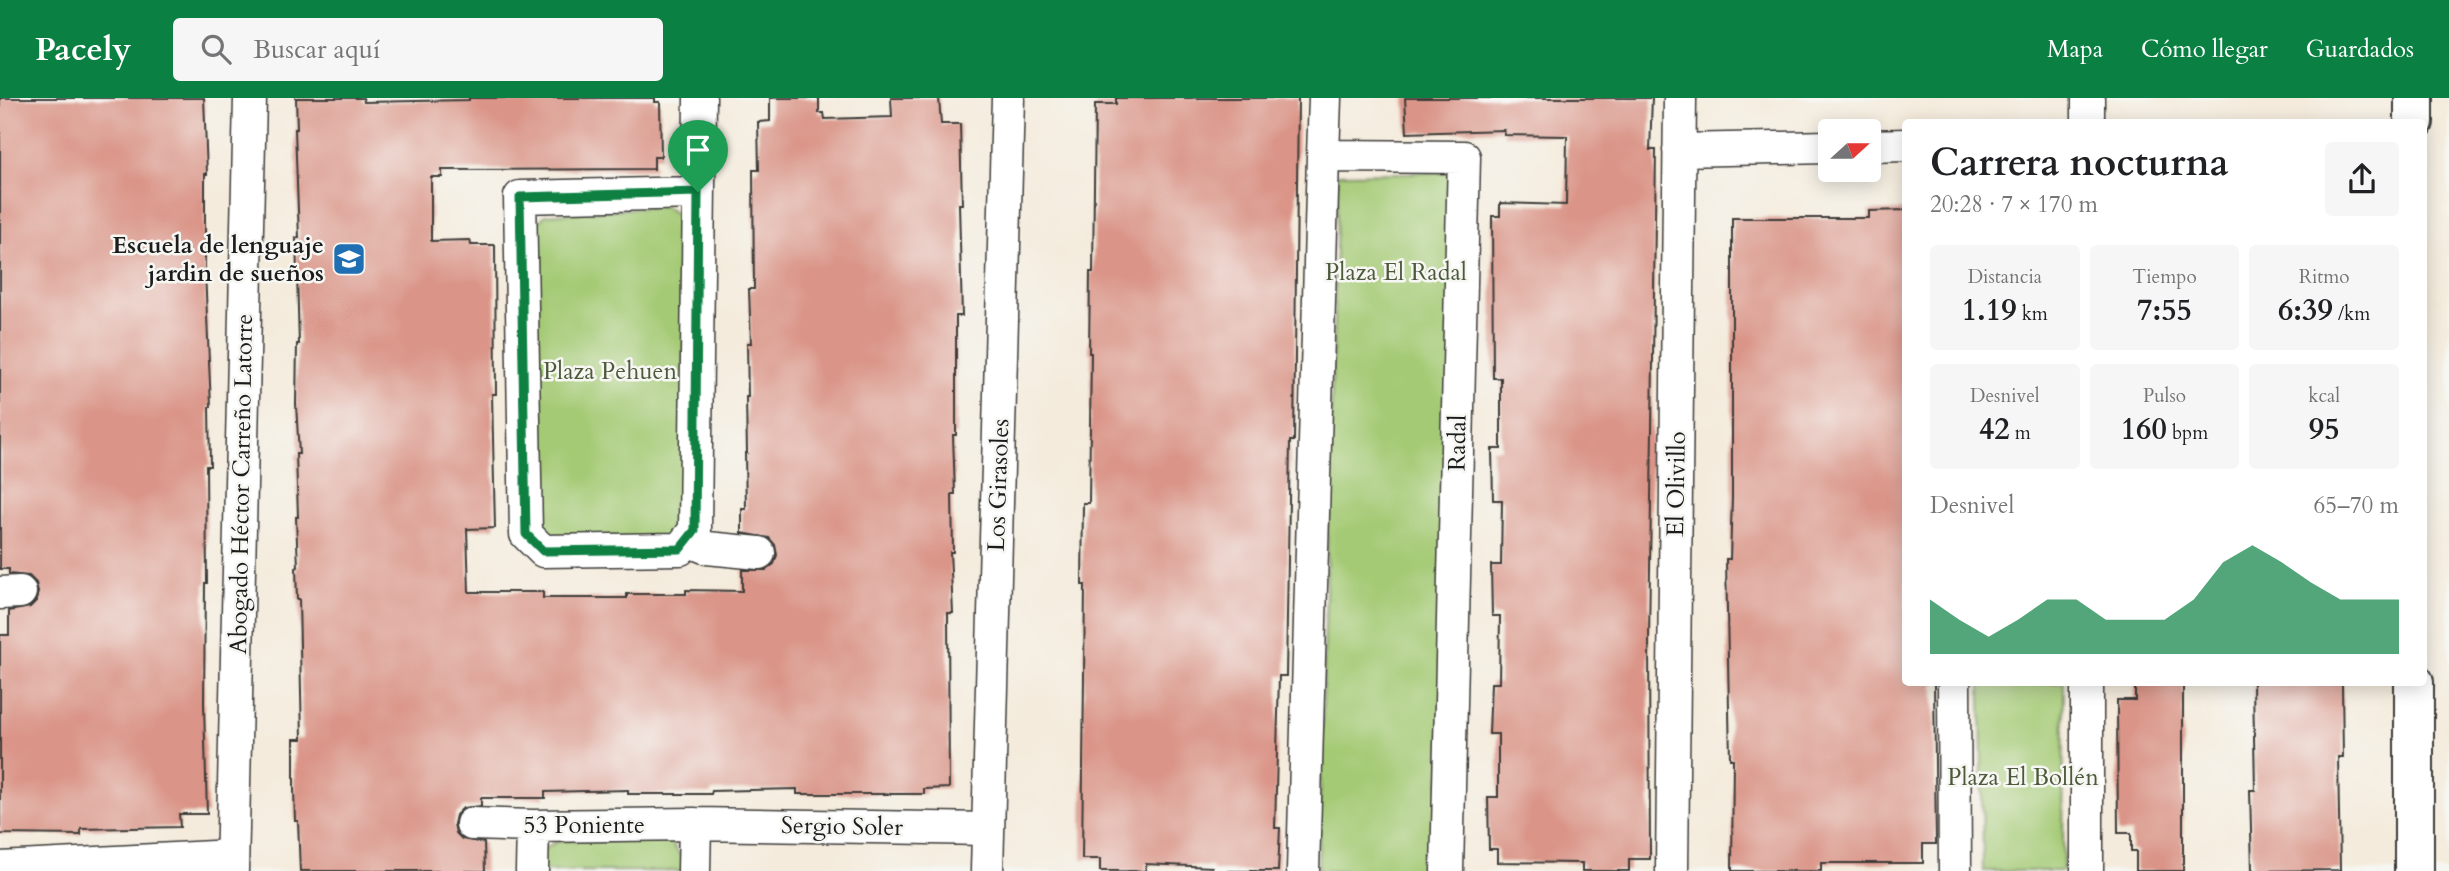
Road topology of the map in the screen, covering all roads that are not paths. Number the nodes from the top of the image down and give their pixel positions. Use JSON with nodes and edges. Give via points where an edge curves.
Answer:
{"nodes":[{"id":1,"x":250,"y":98,"type":"edge"},
{"id":2,"x":700,"y":98,"type":"edge"},
{"id":3,"x":1008,"y":98,"type":"edge"},
{"id":4,"x":1325,"y":98,"type":"edge"},
{"id":5,"x":1679,"y":98,"type":"edge"},
{"id":6,"x":2088,"y":98,"type":"edge"},
{"id":7,"x":2414,"y":98,"type":"edge"},
{"id":8,"x":2088,"y":119,"type":"edge"},
{"id":9,"x":2414,"y":119,"type":"edge"},
{"id":10,"x":1902,"y":145,"type":"edge"},
{"id":11,"x":1881,"y":146,"type":"edge"},
{"id":12,"x":1818,"y":147,"type":"edge"},
{"id":13,"x":1679,"y":150,"type":"junction"},
{"id":14,"x":1323,"y":156,"type":"junction"},
{"id":15,"x":698,"y":192,"type":"junction"},
{"id":16,"x":684,"y":544,"type":"junction"},
{"id":17,"x":759,"y":553,"type":"dead end"},
{"id":18,"x":1954,"y":686,"type":"edge"},
{"id":19,"x":2087,"y":686,"type":"edge"},
{"id":20,"x":2414,"y":686,"type":"edge"},
{"id":21,"x":472,"y":824,"type":"dead end"},
{"id":22,"x":695,"y":824,"type":"junction"},
{"id":23,"x":533,"y":826,"type":"junction"},
{"id":24,"x":988,"y":829,"type":"junction"},
{"id":25,"x":232,"y":863,"type":"edge"},
{"id":26,"x":0,"y":868,"type":"edge"},
{"id":27,"x":532,"y":871,"type":"edge"},
{"id":28,"x":694,"y":871,"type":"edge"},
{"id":29,"x":987,"y":871,"type":"edge"},
{"id":30,"x":1303,"y":871,"type":"edge"},
{"id":31,"x":1447,"y":871,"type":"edge"},
{"id":32,"x":1672,"y":871,"type":"edge"},
{"id":33,"x":1955,"y":871,"type":"edge"},
{"id":34,"x":2087,"y":871,"type":"edge"},
{"id":35,"x":2414,"y":871,"type":"edge"}],
"edges":[{"from":1,"to":25,"type":"street","name":"Abogado Héctor Carreño Latorre"},
{"from":2,"to":15,"type":"street"},
{"from":3,"to":24,"type":"street","name":"Los Girasoles"},
{"from":4,"to":14,"type":"street"},
{"from":5,"to":13,"type":"street","name":"El Olivillo"},
{"from":6,"to":8,"type":"street"},
{"from":7,"to":9,"type":"street"},
{"from":10,"to":11,"type":"street"},
{"from":12,"to":13,"type":"street"},
{"from":13,"to":32,"type":"street","name":"El Olivillo"},
{"from":14,"to":30,"type":"street"},
{"from":14,"to":31,"type":"street","name":"Radal","via":[[1465,158]]},
{"from":15,"to":16,"type":"street","via":[[695,530]]},
{"from":15,"to":16,"type":"street","via":[[520,197],[526,534],[543,551]]},
{"from":16,"to":17,"type":"street"},
{"from":18,"to":33,"type":"street"},
{"from":19,"to":34,"type":"street"},
{"from":20,"to":35,"type":"street"},
{"from":21,"to":23,"type":"street","name":"53 Poniente"},
{"from":22,"to":23,"type":"street","name":"53 Poniente"},
{"from":22,"to":24,"type":"street","name":"Sergio Soler"},
{"from":22,"to":28,"type":"street"},
{"from":23,"to":27,"type":"street"},
{"from":24,"to":29,"type":"street","name":"Los Girasoles"},
{"from":25,"to":26,"type":"street"}]}
